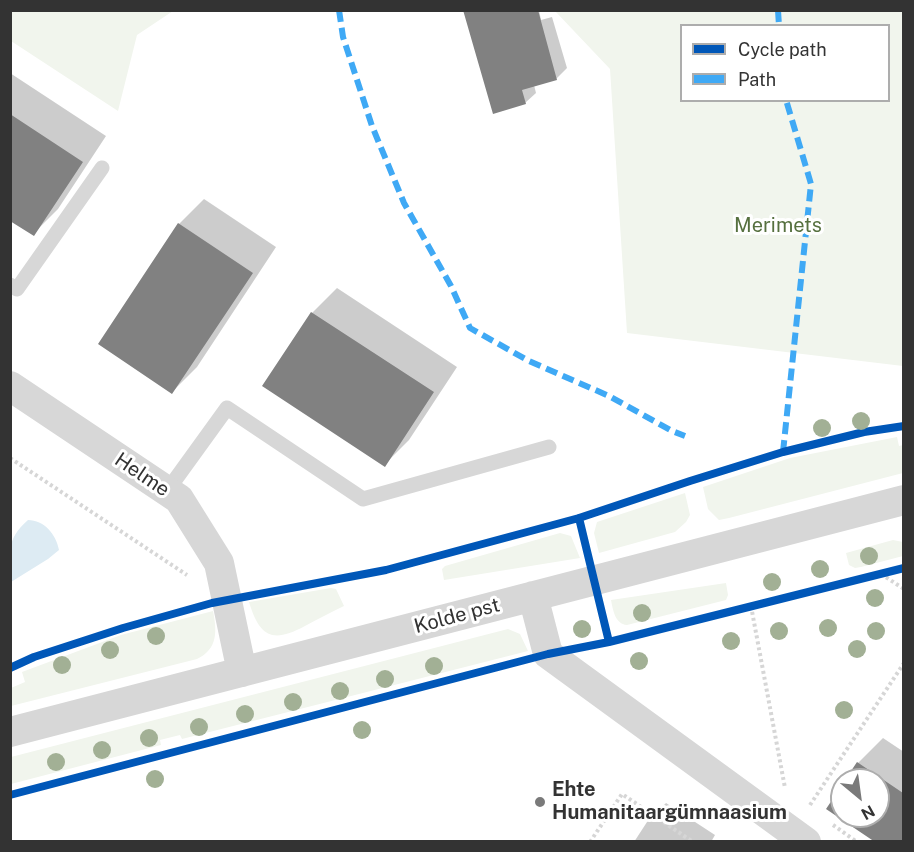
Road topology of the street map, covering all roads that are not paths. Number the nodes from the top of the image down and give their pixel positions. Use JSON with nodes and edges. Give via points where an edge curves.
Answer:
{"nodes":[{"id":1,"x":102,"y":168,"type":"dead end"},
{"id":2,"x":10,"y":285,"type":"edge"},
{"id":3,"x":10,"y":386,"type":"edge"},
{"id":4,"x":549,"y":447,"type":"dead end"},
{"id":5,"x":167,"y":491,"type":"junction"},
{"id":6,"x":903,"y":500,"type":"edge"},
{"id":7,"x":533,"y":596,"type":"junction"},
{"id":8,"x":242,"y":672,"type":"junction"},
{"id":9,"x":10,"y":732,"type":"edge"},
{"id":10,"x":799,"y":837,"type":"edge"}],
"edges":[{"from":1,"to":2,"type":"lane","via":[[17,289]]},
{"from":3,"to":5,"type":"street","name":"Helme"},
{"from":4,"to":5,"type":"lane","via":[[363,499],[227,408]]},
{"from":5,"to":8,"type":"street","name":"Helme","via":[[179,499],[219,563]]},
{"from":6,"to":7,"type":"street","name":"Kolde pst"},
{"from":7,"to":8,"type":"street","name":"Kolde pst"},
{"from":7,"to":10,"type":"street","via":[[548,654]]},
{"from":8,"to":9,"type":"street","name":"Kolde pst"}]}
